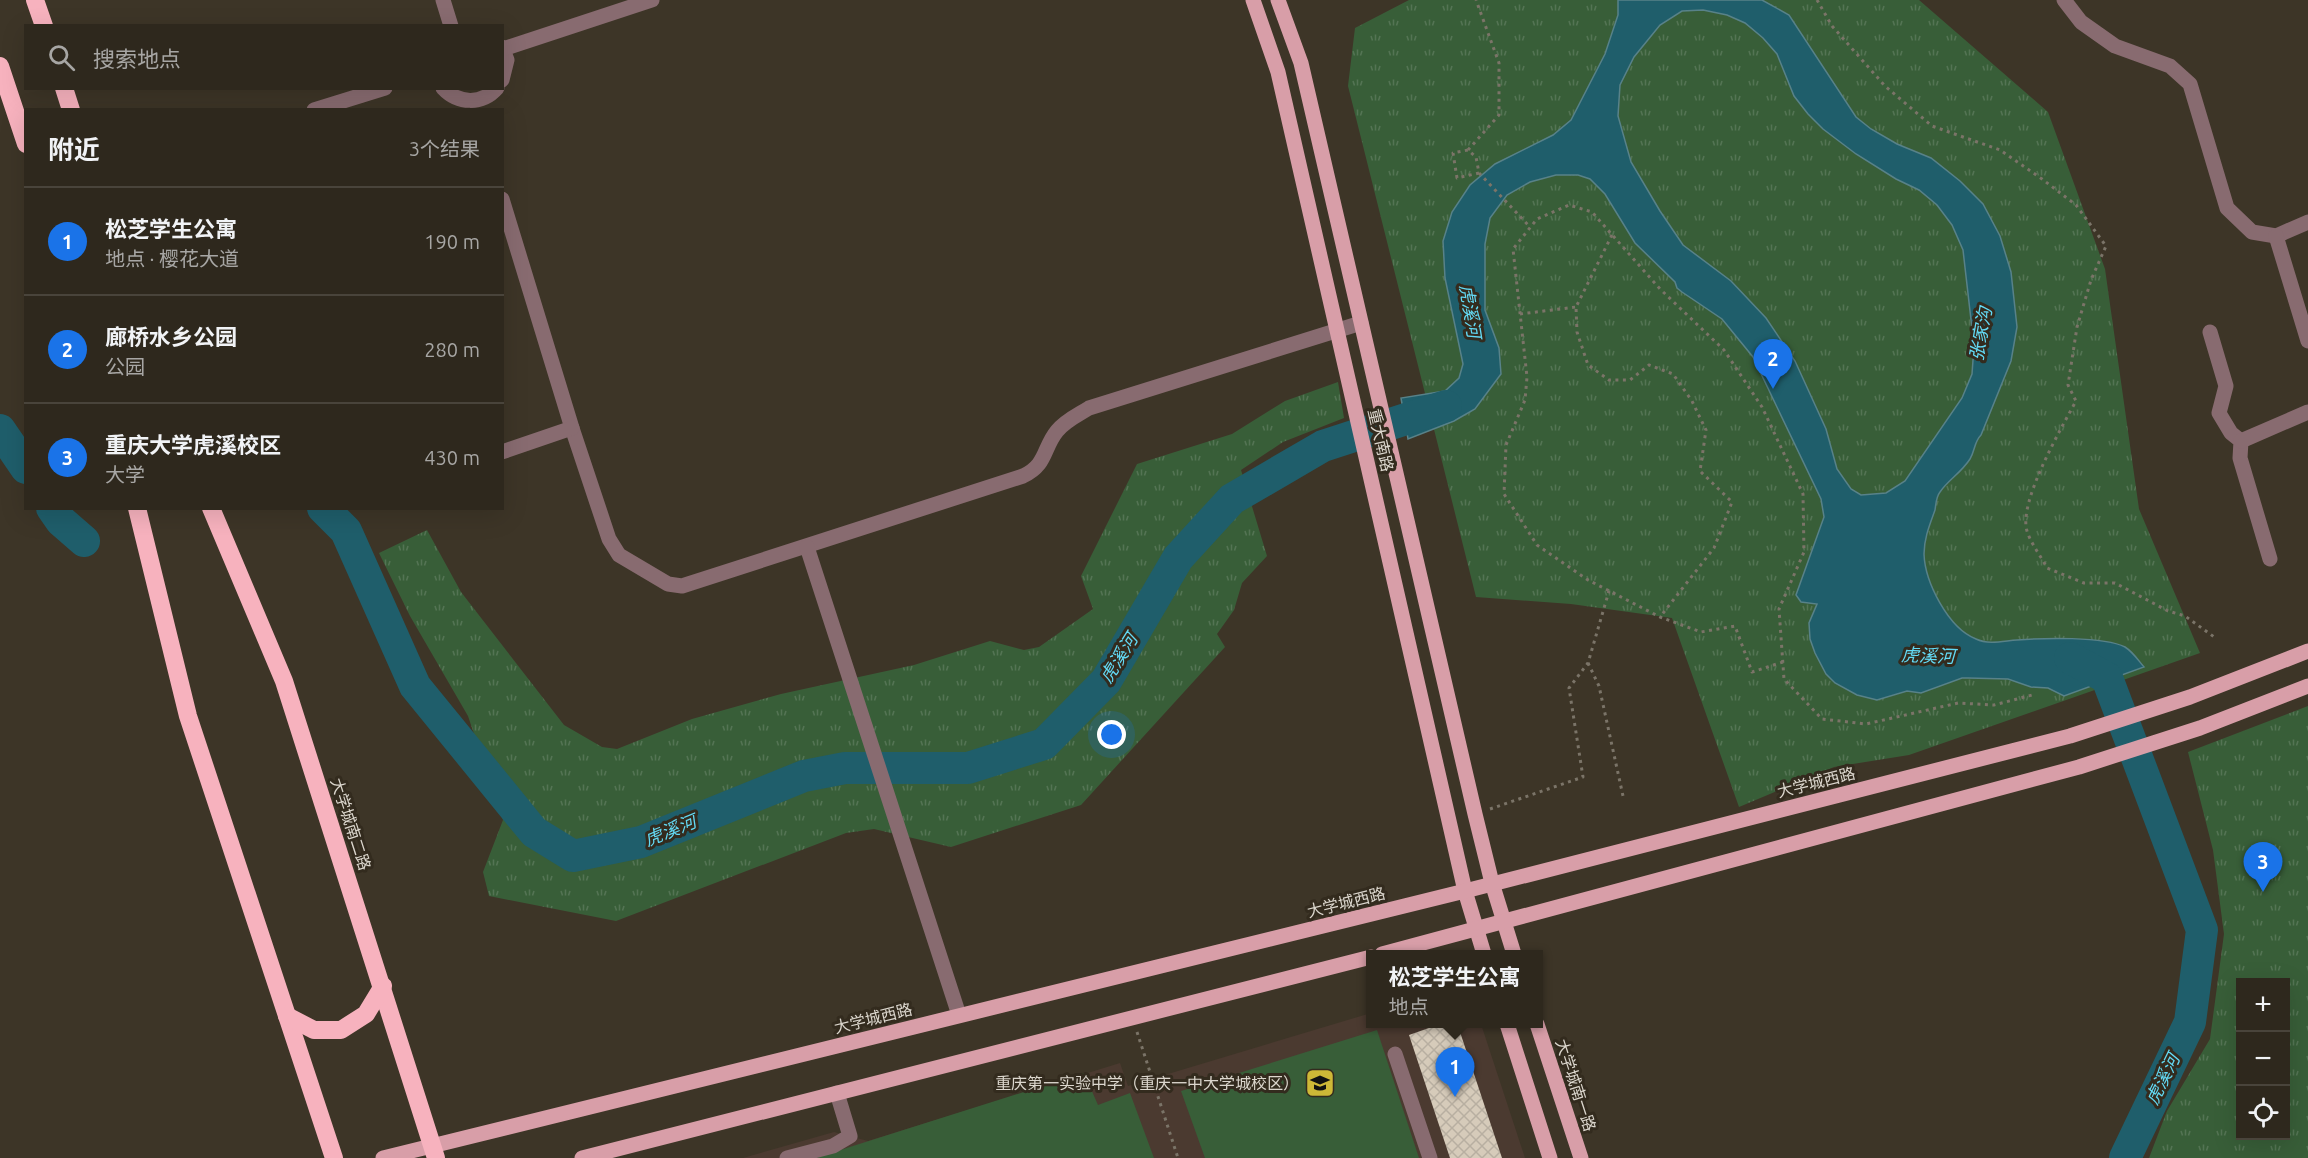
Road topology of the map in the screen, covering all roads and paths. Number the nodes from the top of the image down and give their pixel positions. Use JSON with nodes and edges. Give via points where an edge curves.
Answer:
{"nodes":[{"id":1,"x":35,"y":0,"type":"edge"},
{"id":2,"x":443,"y":0,"type":"edge"},
{"id":3,"x":652,"y":0,"type":"edge"},
{"id":4,"x":1252,"y":0,"type":"edge"},
{"id":5,"x":1278,"y":0,"type":"edge"},
{"id":6,"x":1476,"y":0,"type":"edge"},
{"id":7,"x":1817,"y":0,"type":"edge"},
{"id":8,"x":2064,"y":0,"type":"edge"},
{"id":9,"x":43,"y":24,"type":"edge"},
{"id":10,"x":450,"y":24,"type":"edge"},
{"id":11,"x":504,"y":48,"type":"edge"},
{"id":12,"x":504,"y":51,"type":"edge"},
{"id":13,"x":0,"y":66,"type":"edge"},
{"id":14,"x":504,"y":72,"type":"edge"},
{"id":15,"x":65,"y":90,"type":"edge"},
{"id":16,"x":379,"y":90,"type":"edge"},
{"id":17,"x":445,"y":90,"type":"edge"},
{"id":18,"x":494,"y":90,"type":"edge"},
{"id":19,"x":474,"y":105,"type":"edge"},
{"id":20,"x":70,"y":108,"type":"edge"},
{"id":21,"x":320,"y":108,"type":"edge"},
{"id":22,"x":24,"y":138,"type":"edge"},
{"id":23,"x":1468,"y":150,"type":"junction"},
{"id":24,"x":1479,"y":173,"type":"junction"},
{"id":25,"x":504,"y":206,"type":"edge"},
{"id":26,"x":2308,"y":222,"type":"edge"},
{"id":27,"x":1530,"y":227,"type":"junction"},
{"id":28,"x":1612,"y":235,"type":"junction"},
{"id":29,"x":2276,"y":236,"type":"junction"},
{"id":30,"x":1576,"y":307,"type":"junction"},
{"id":31,"x":1520,"y":314,"type":"junction"},
{"id":32,"x":1361,"y":323,"type":"junction"},
{"id":33,"x":1338,"y":330,"type":"junction"},
{"id":34,"x":2210,"y":332,"type":"dead end"},
{"id":35,"x":2308,"y":341,"type":"edge"},
{"id":36,"x":2308,"y":412,"type":"edge"},
{"id":37,"x":572,"y":428,"type":"junction"},
{"id":38,"x":2241,"y":441,"type":"junction"},
{"id":39,"x":504,"y":451,"type":"edge"},
{"id":40,"x":137,"y":510,"type":"edge"},
{"id":41,"x":212,"y":510,"type":"edge"},
{"id":42,"x":807,"y":547,"type":"junction"},
{"id":43,"x":2270,"y":560,"type":"dead end"},
{"id":44,"x":1609,"y":591,"type":"junction"},
{"id":45,"x":1660,"y":616,"type":"junction"},
{"id":46,"x":2217,"y":639,"type":"dead end"},
{"id":47,"x":2308,"y":651,"type":"edge"},
{"id":48,"x":1783,"y":662,"type":"junction"},
{"id":49,"x":1588,"y":663,"type":"junction"},
{"id":50,"x":2308,"y":686,"type":"edge"},
{"id":51,"x":2036,"y":694,"type":"dead end"},
{"id":52,"x":1623,"y":796,"type":"dead end"},
{"id":53,"x":1475,"y":813,"type":"junction"},
{"id":54,"x":1492,"y":884,"type":"junction"},
{"id":55,"x":1465,"y":891,"type":"junction"},
{"id":56,"x":1504,"y":923,"type":"junction"},
{"id":57,"x":1477,"y":930,"type":"junction"},
{"id":58,"x":1398,"y":950,"type":"edge"},
{"id":59,"x":1484,"y":950,"type":"edge"},
{"id":60,"x":1513,"y":950,"type":"edge"},
{"id":61,"x":1366,"y":958,"type":"edge"},
{"id":62,"x":382,"y":986,"type":"junction"},
{"id":63,"x":959,"y":1015,"type":"junction"},
{"id":64,"x":287,"y":1016,"type":"junction"},
{"id":65,"x":1132,"y":1019,"type":"junction"},
{"id":66,"x":1509,"y":1028,"type":"edge"},
{"id":67,"x":1539,"y":1028,"type":"edge"},
{"id":68,"x":1395,"y":1054,"type":"dead end"},
{"id":69,"x":837,"y":1093,"type":"junction"},
{"id":70,"x":434,"y":1152,"type":"edge"},
{"id":71,"x":334,"y":1158,"type":"edge"},
{"id":72,"x":382,"y":1158,"type":"edge"},
{"id":73,"x":582,"y":1158,"type":"edge"},
{"id":74,"x":787,"y":1158,"type":"edge"},
{"id":75,"x":1178,"y":1158,"type":"edge"},
{"id":76,"x":1430,"y":1158,"type":"edge"},
{"id":77,"x":1550,"y":1158,"type":"edge"},
{"id":78,"x":1581,"y":1158,"type":"edge"}],
"edges":[{"from":1,"to":9,"type":"highway"},
{"from":2,"to":10,"type":"street"},
{"from":3,"to":11,"type":"street"},
{"from":4,"to":33,"type":"main road","name":"重大南路","via":[[1278,72]]},
{"from":5,"to":32,"type":"main road","name":"重大南路","via":[[1301,63]]},
{"from":6,"to":23,"type":"path","via":[[1499,63],[1499,115]]},
{"from":7,"to":46,"type":"path","via":[[1832,26],[1885,86],[1932,126],[2000,150],[2033,173],[2076,206],[2106,246],[2077,327],[2068,385],[2076,401],[2048,451],[2029,501],[2026,529],[2047,568],[2085,583],[2115,583],[2185,616]]},
{"from":8,"to":29,"type":"street","via":[[2081,22],[2115,46],[2170,66],[2190,84],[2227,208],[2252,232]]},
{"from":12,"to":14,"type":"street"},
{"from":13,"to":22,"type":"highway"},
{"from":15,"to":20,"type":"highway"},
{"from":16,"to":21,"type":"street"},
{"from":17,"to":19,"type":"street"},
{"from":18,"to":19,"type":"street"},
{"from":23,"to":24,"type":"path","via":[[1476,157]]},
{"from":23,"to":24,"type":"path","via":[[1453,153],[1457,178]]},
{"from":24,"to":27,"type":"path"},
{"from":25,"to":37,"type":"street"},
{"from":26,"to":29,"type":"street"},
{"from":27,"to":28,"type":"path","via":[[1537,219],[1569,205],[1592,212]]},
{"from":27,"to":31,"type":"path","via":[[1513,249]]},
{"from":28,"to":30,"type":"path"},
{"from":28,"to":48,"type":"path","via":[[1660,289],[1724,350],[1762,407],[1803,494],[1804,552],[1779,609]]},
{"from":29,"to":35,"type":"street"},
{"from":30,"to":31,"type":"path"},
{"from":30,"to":45,"type":"path","via":[[1578,332],[1588,365],[1609,380],[1630,380],[1649,365],[1673,374],[1692,400],[1706,430],[1700,471],[1731,502],[1714,548]]},
{"from":31,"to":44,"type":"path","via":[[1527,377],[1525,400],[1506,445],[1504,494],[1537,545]]},
{"from":32,"to":33,"type":"street"},
{"from":32,"to":53,"type":"main road","name":"重大南路"},
{"from":33,"to":42,"type":"street","via":[[1089,408],[1056,432],[1045,456],[1029,473]]},
{"from":33,"to":55,"type":"main road","name":"重大南路"},
{"from":34,"to":38,"type":"street","via":[[2226,386],[2219,414]]},
{"from":36,"to":38,"type":"street"},
{"from":37,"to":39,"type":"street"},
{"from":37,"to":42,"type":"street","via":[[609,539],[619,555],[668,584],[682,586]]},
{"from":38,"to":43,"type":"street","via":[[2240,458]]},
{"from":40,"to":64,"type":"highway","via":[[188,716]]},
{"from":41,"to":62,"type":"highway","name":"大学城南二路","via":[[285,681]]},
{"from":42,"to":63,"type":"street"},
{"from":44,"to":45,"type":"path"},
{"from":44,"to":49,"type":"path"},
{"from":45,"to":48,"type":"path","via":[[1701,632],[1736,626],[1752,672]]},
{"from":47,"to":54,"type":"main road","name":"大学城西路","via":[[2190,697],[2070,736]]},
{"from":48,"to":51,"type":"path","via":[[1784,679],[1822,719],[1866,723],[1958,703],[1994,705]]},
{"from":49,"to":52,"type":"path","via":[[1599,686]]},
{"from":49,"to":53,"type":"path","via":[[1569,688],[1583,777]]},
{"from":50,"to":56,"type":"main road","via":[[2200,728],[2079,767]]},
{"from":53,"to":54,"type":"main road","name":"重大南路"},
{"from":54,"to":55,"type":"main road","name":"大学城西路"},
{"from":54,"to":56,"type":"main road"},
{"from":55,"to":57,"type":"main road"},
{"from":55,"to":63,"type":"main road","name":"大学城西路"},
{"from":56,"to":57,"type":"main road"},
{"from":56,"to":60,"type":"main road"},
{"from":57,"to":58,"type":"main road"},
{"from":57,"to":59,"type":"main road"},
{"from":61,"to":65,"type":"main road"},
{"from":62,"to":64,"type":"highway","via":[[366,1014],[341,1030],[314,1030]]},
{"from":62,"to":70,"type":"highway","name":"大学城南二路"},
{"from":63,"to":70,"type":"main road","name":"大学城西路"},
{"from":64,"to":71,"type":"highway"},
{"from":65,"to":69,"type":"main road"},
{"from":65,"to":75,"type":"path"},
{"from":66,"to":77,"type":"main road"},
{"from":67,"to":78,"type":"main road","name":"大学城南一路"},
{"from":68,"to":76,"type":"street"},
{"from":69,"to":73,"type":"main road"},
{"from":69,"to":74,"type":"street","via":[[850,1136],[833,1146]]},
{"from":70,"to":72,"type":"main road","name":"大学城西路"}]}
